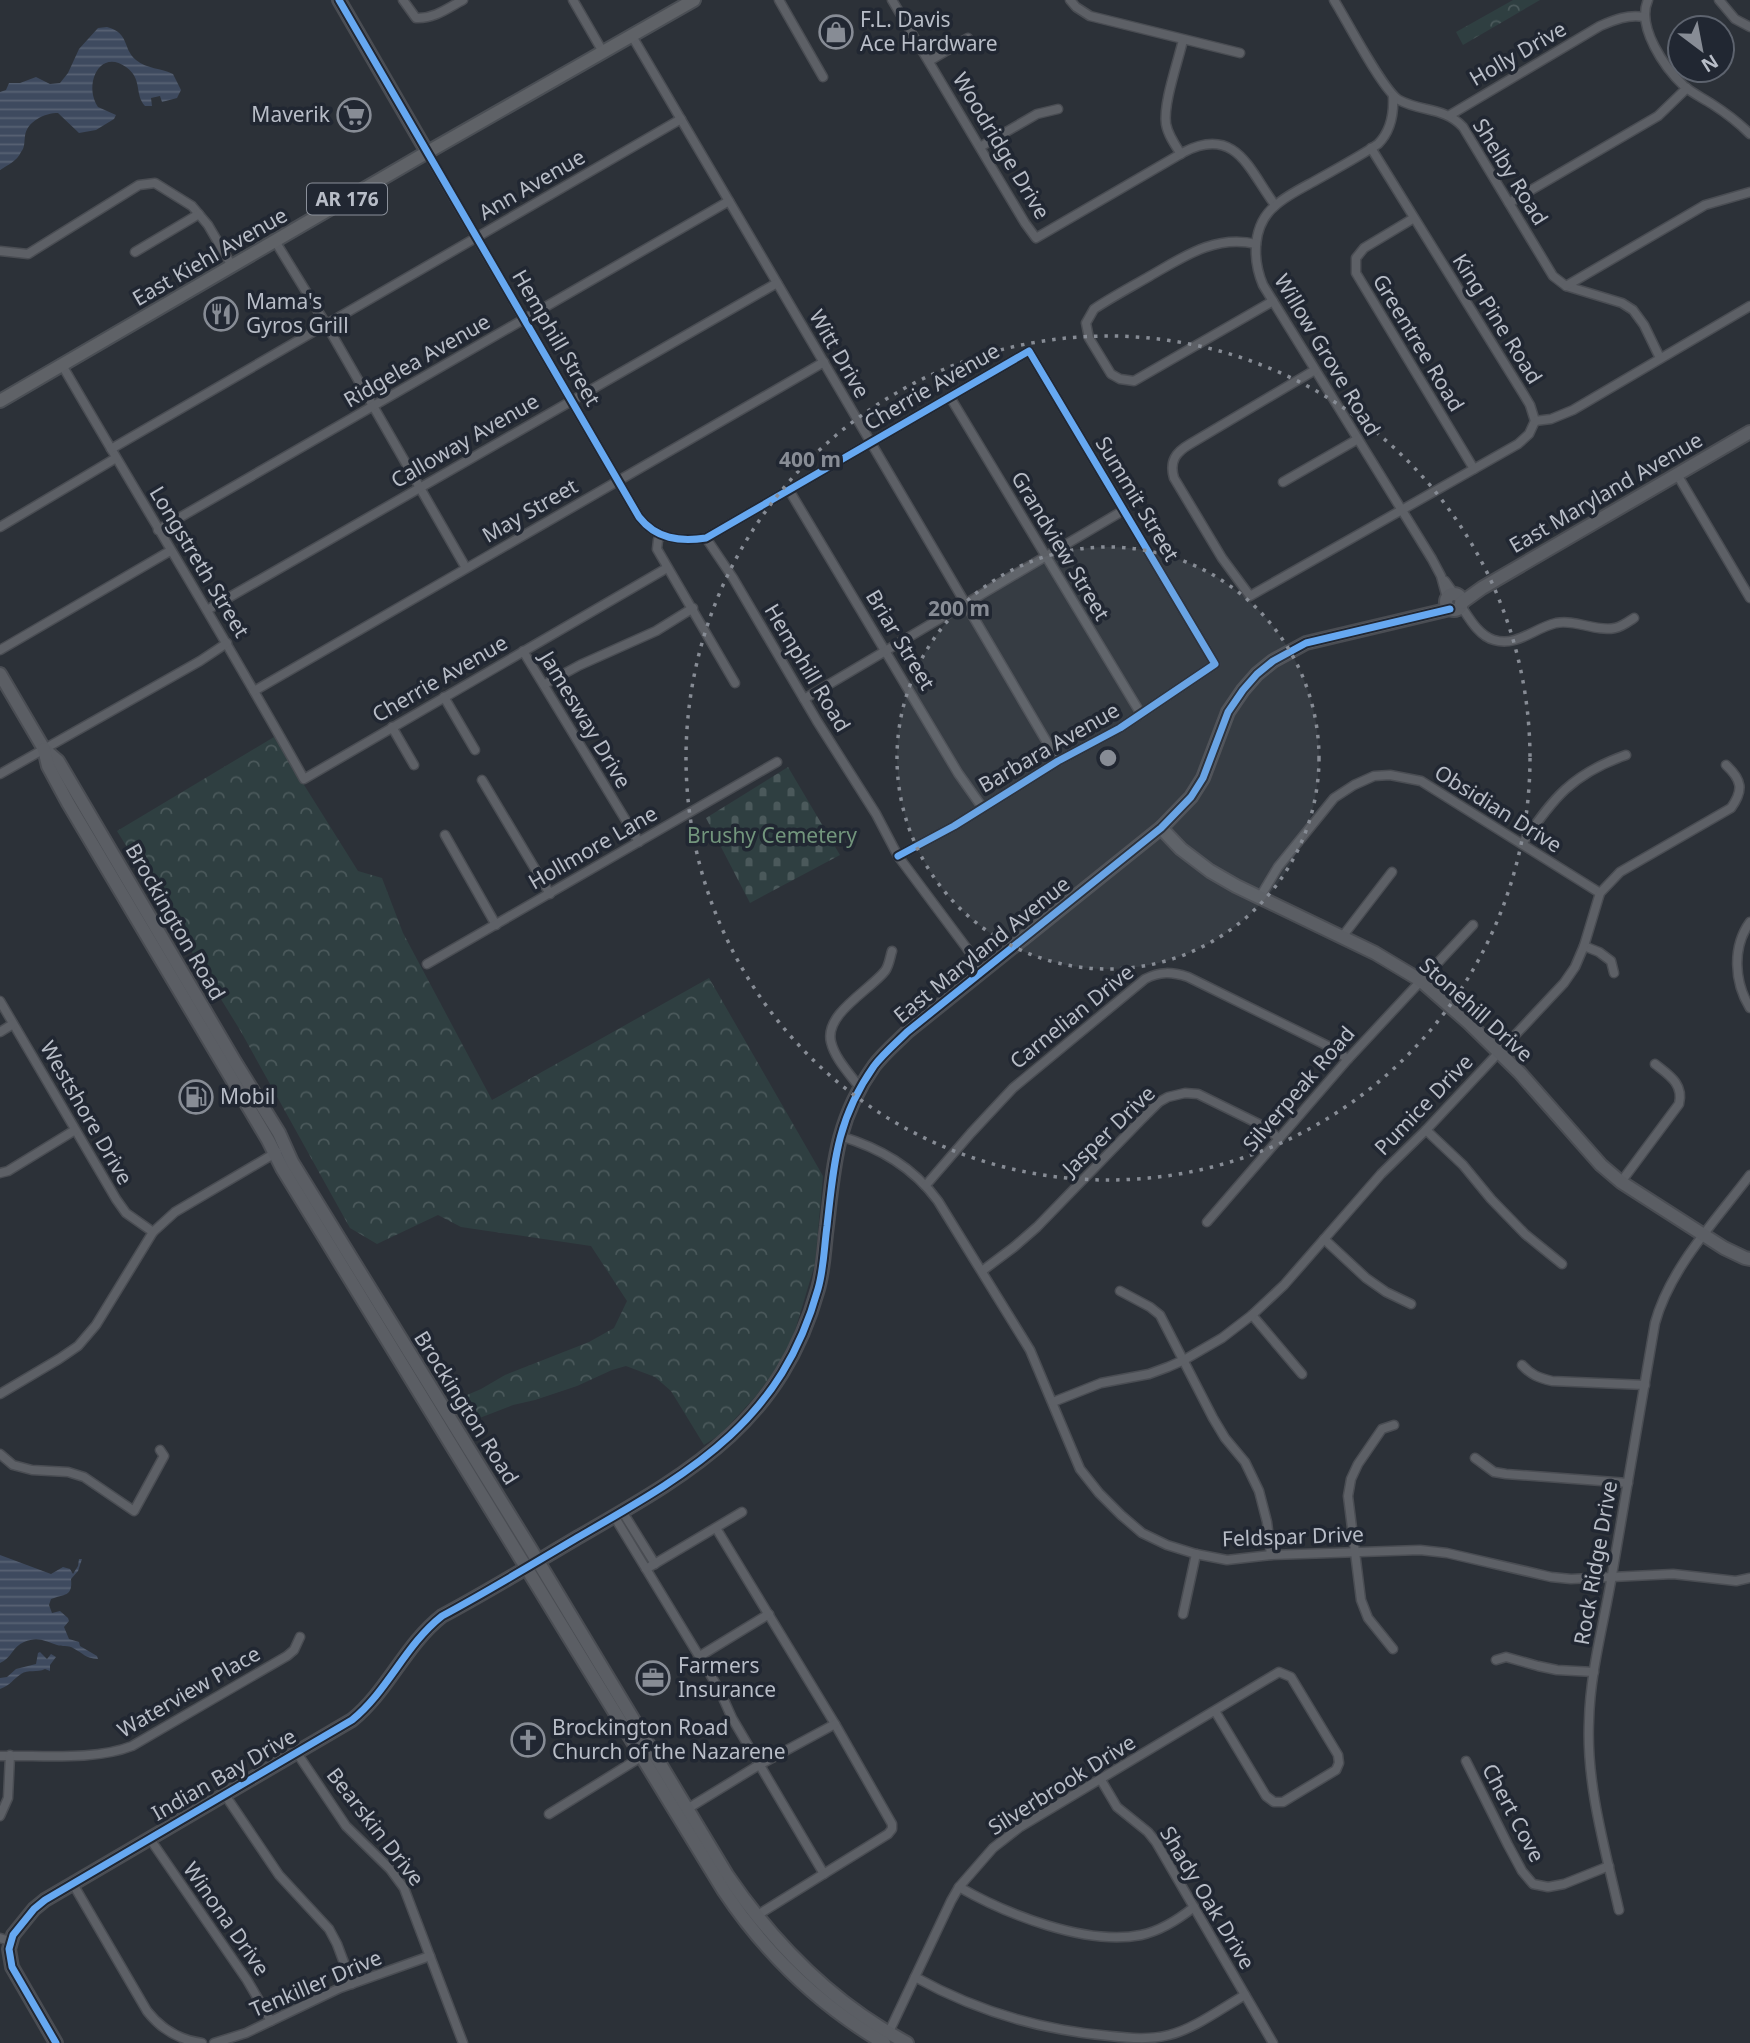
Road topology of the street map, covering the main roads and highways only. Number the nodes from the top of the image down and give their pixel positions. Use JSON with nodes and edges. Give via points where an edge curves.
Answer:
{"nodes":[{"id":1,"x":694,"y":0,"type":"edge"},
{"id":2,"x":0,"y":401,"type":"edge"}],
"edges":[{"from":1,"to":2,"type":"main road","name":"East Kiehl Avenue","number":"AR 176"}]}
